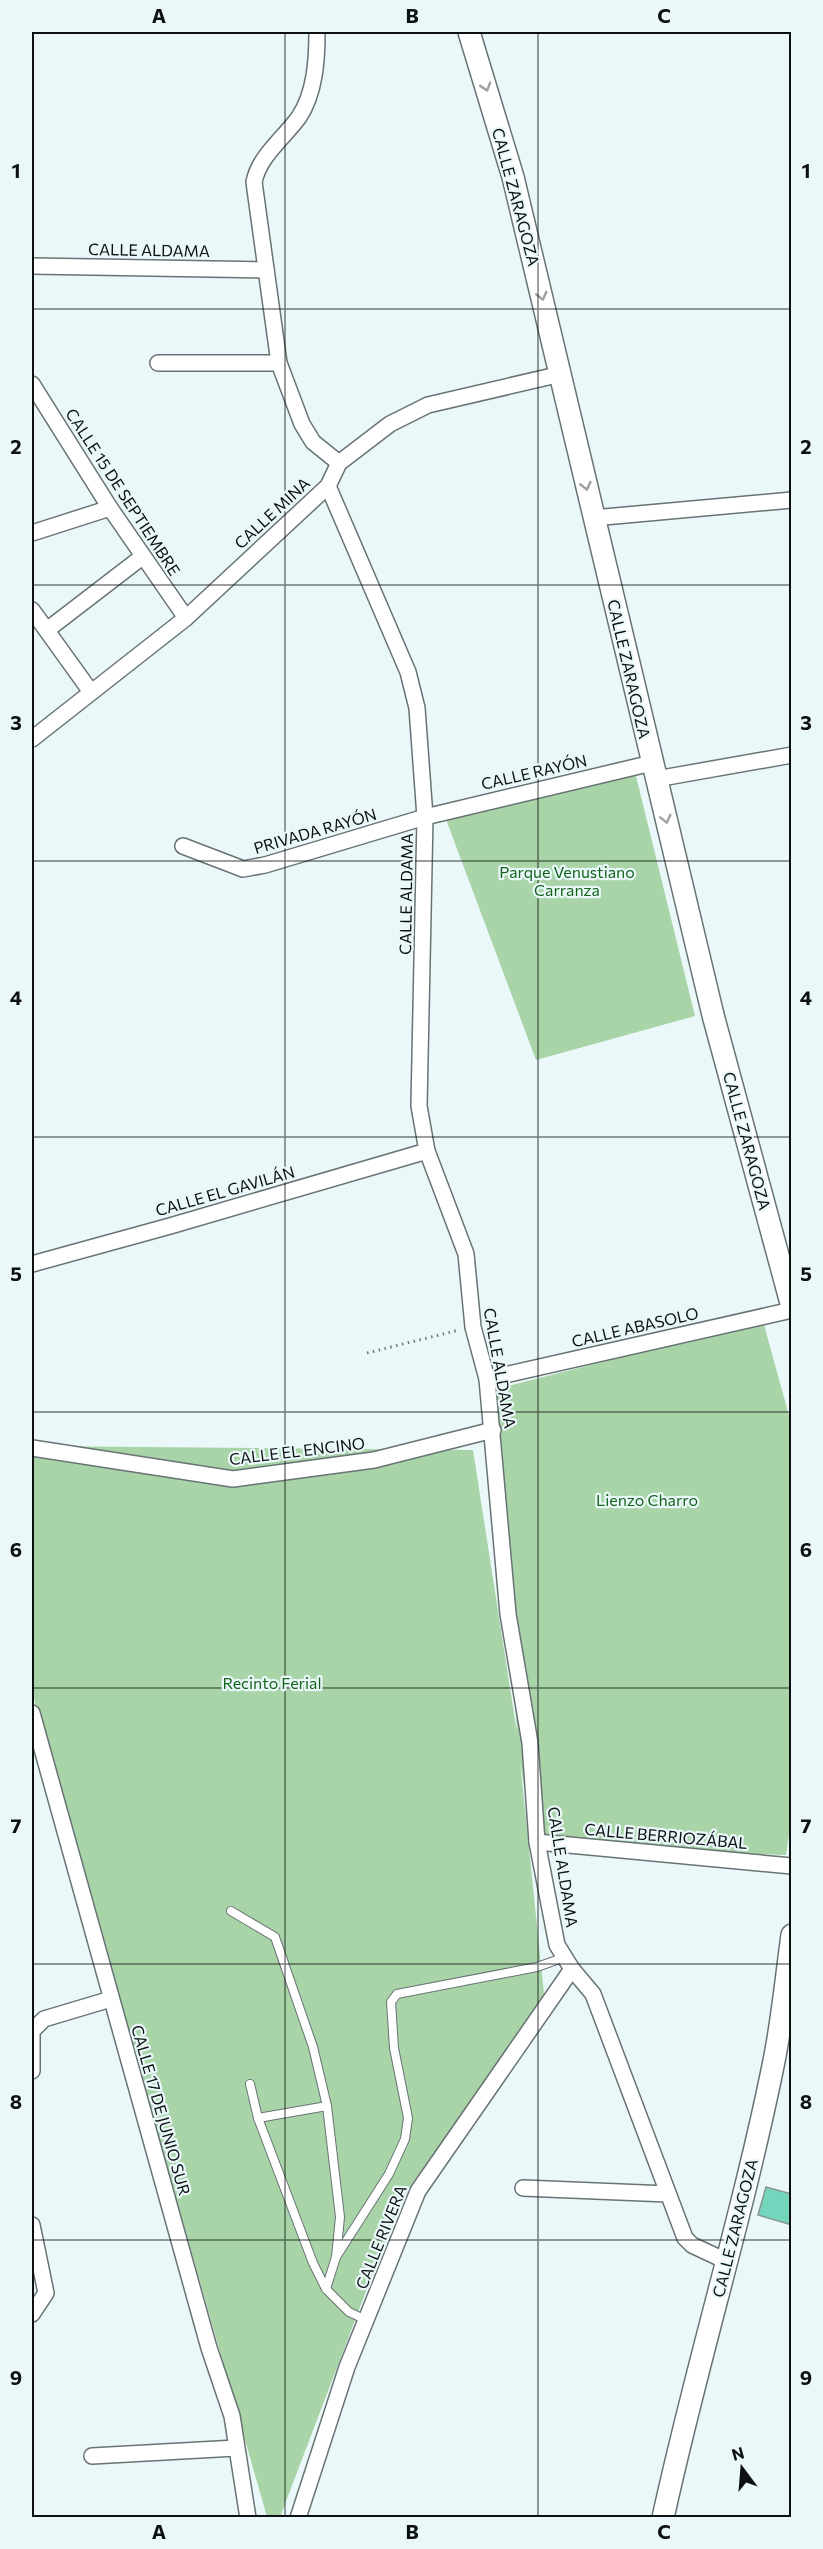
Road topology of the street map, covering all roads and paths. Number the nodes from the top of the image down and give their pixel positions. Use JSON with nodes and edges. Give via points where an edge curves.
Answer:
{"nodes":[{"id":1,"x":317,"y":32,"type":"edge"},
{"id":2,"x":469,"y":32,"type":"edge"},
{"id":3,"x":32,"y":266,"type":"edge"},
{"id":4,"x":266,"y":270,"type":"junction"},
{"id":5,"x":158,"y":363,"type":"dead end"},
{"id":6,"x":279,"y":363,"type":"junction"},
{"id":7,"x":561,"y":374,"type":"junction"},
{"id":8,"x":32,"y":384,"type":"edge"},
{"id":9,"x":339,"y":463,"type":"junction"},
{"id":10,"x":328,"y":486,"type":"junction"},
{"id":11,"x":792,"y":500,"type":"edge"},
{"id":12,"x":110,"y":508,"type":"junction"},
{"id":13,"x":593,"y":518,"type":"junction"},
{"id":14,"x":32,"y":533,"type":"edge"},
{"id":15,"x":142,"y":556,"type":"junction"},
{"id":16,"x":32,"y":610,"type":"edge"},
{"id":17,"x":186,"y":618,"type":"junction"},
{"id":18,"x":47,"y":630,"type":"junction"},
{"id":19,"x":91,"y":692,"type":"junction"},
{"id":20,"x":32,"y":739,"type":"edge"},
{"id":21,"x":792,"y":755,"type":"edge"},
{"id":22,"x":654,"y":771,"type":"junction"},
{"id":23,"x":425,"y":817,"type":"junction"},
{"id":24,"x":183,"y":846,"type":"dead end"},
{"id":25,"x":427,"y":1151,"type":"junction"},
{"id":26,"x":32,"y":1264,"type":"edge"},
{"id":27,"x":792,"y":1308,"type":"edge"},
{"id":28,"x":473,"y":1327,"type":"junction"},
{"id":29,"x":367,"y":1353,"type":"dead end"},
{"id":30,"x":487,"y":1379,"type":"junction"},
{"id":31,"x":493,"y":1430,"type":"junction"},
{"id":32,"x":32,"y":1448,"type":"edge"},
{"id":33,"x":32,"y":1713,"type":"edge"},
{"id":34,"x":537,"y":1842,"type":"junction"},
{"id":35,"x":792,"y":1866,"type":"edge"},
{"id":36,"x":231,"y":1911,"type":"dead end"},
{"id":37,"x":792,"y":1935,"type":"edge"},
{"id":38,"x":568,"y":1963,"type":"junction"},
{"id":39,"x":111,"y":1999,"type":"junction"},
{"id":40,"x":32,"y":2071,"type":"edge"},
{"id":41,"x":250,"y":2084,"type":"dead end"},
{"id":42,"x":327,"y":2106,"type":"junction"},
{"id":43,"x":258,"y":2118,"type":"junction"},
{"id":44,"x":523,"y":2188,"type":"dead end"},
{"id":45,"x":668,"y":2194,"type":"junction"},
{"id":46,"x":32,"y":2225,"type":"edge"},
{"id":47,"x":336,"y":2257,"type":"junction"},
{"id":48,"x":726,"y":2261,"type":"junction"},
{"id":49,"x":326,"y":2289,"type":"junction"},
{"id":50,"x":32,"y":2314,"type":"edge"},
{"id":51,"x":366,"y":2320,"type":"junction"},
{"id":52,"x":236,"y":2448,"type":"junction"},
{"id":53,"x":92,"y":2456,"type":"dead end"},
{"id":54,"x":248,"y":2517,"type":"edge"},
{"id":55,"x":298,"y":2517,"type":"edge"},
{"id":56,"x":663,"y":2517,"type":"edge"}],
"edges":[{"from":1,"to":4,"type":"street","via":[[315,75],[303,110],[256,173],[254,182]]},
{"from":2,"to":7,"type":"main road","name":"CALLE ZARAGOZA","one_way":true,"via":[[513,177]]},
{"from":3,"to":4,"type":"street","name":"CALLE ALDAMA"},
{"from":4,"to":6,"type":"street"},
{"from":5,"to":6,"type":"street"},
{"from":6,"to":9,"type":"street","via":[[302,424],[313,442]]},
{"from":7,"to":9,"type":"street","name":"CALLE MINA","via":[[428,405],[390,424]]},
{"from":7,"to":13,"type":"main road","name":"CALLE ZARAGOZA","one_way":true},
{"from":8,"to":12,"type":"street","name":"CALLE 15 DE SEPTIEMBRE"},
{"from":9,"to":10,"type":"street","name":"CALLE MINA"},
{"from":10,"to":17,"type":"street","name":"CALLE MINA"},
{"from":10,"to":23,"type":"street","name":"CALLE ALDAMA","via":[[408,672],[417,708]]},
{"from":11,"to":13,"type":"street"},
{"from":12,"to":14,"type":"street"},
{"from":12,"to":15,"type":"street","name":"CALLE 15 DE SEPTIEMBRE"},
{"from":13,"to":22,"type":"main road","name":"CALLE ZARAGOZA"},
{"from":15,"to":17,"type":"street","name":"CALLE 15 DE SEPTIEMBRE"},
{"from":15,"to":18,"type":"street"},
{"from":16,"to":18,"type":"street"},
{"from":17,"to":19,"type":"street","name":"CALLE MINA"},
{"from":18,"to":19,"type":"street"},
{"from":19,"to":20,"type":"street","name":"CALLE MINA"},
{"from":21,"to":22,"type":"street","name":"CALLE RAYÓN"},
{"from":22,"to":23,"type":"street","name":"CALLE RAYÓN"},
{"from":22,"to":27,"type":"main road","name":"CALLE ZARAGOZA","one_way":true,"via":[[713,1015]]},
{"from":23,"to":24,"type":"street","name":"PRIVADA RAYÓN","via":[[243,869]]},
{"from":23,"to":25,"type":"street","name":"CALLE ALDAMA","via":[[419,1106]]},
{"from":25,"to":26,"type":"street","name":"CALLE EL GAVILÁN"},
{"from":25,"to":28,"type":"street","name":"CALLE ALDAMA","via":[[466,1254]]},
{"from":27,"to":30,"type":"street","name":"CALLE ABASOLO"},
{"from":28,"to":29,"type":"path"},
{"from":28,"to":30,"type":"street","name":"CALLE ALDAMA"},
{"from":30,"to":31,"type":"street","name":"CALLE ALDAMA"},
{"from":31,"to":32,"type":"street","name":"CALLE EL ENCINO","via":[[374,1460],[233,1479]]},
{"from":31,"to":34,"type":"street","name":"CALLE ALDAMA","via":[[508,1614],[530,1743]]},
{"from":33,"to":39,"type":"street","name":"CALLE 17 DE JUNIO SUR"},
{"from":34,"to":35,"type":"street","name":"CALLE BERRIOZÁBAL"},
{"from":34,"to":38,"type":"street","name":"CALLE ALDAMA","via":[[557,1945]]},
{"from":36,"to":42,"type":"lane","via":[[275,1937],[313,2047]]},
{"from":37,"to":48,"type":"main road","name":"CALLE ZARAGOZA","via":[[774,2063]]},
{"from":38,"to":45,"type":"street","name":"CALLE ALDAMA","via":[[593,1994]]},
{"from":38,"to":47,"type":"lane","via":[[397,1994],[391,2002],[394,2048],[408,2118],[405,2139],[389,2174]]},
{"from":38,"to":51,"type":"street","name":"CALLE RIVERA","via":[[418,2191]]},
{"from":39,"to":40,"type":"street","via":[[44,2019],[32,2031]]},
{"from":39,"to":52,"type":"street","name":"CALLE 17 DE JUNIO SUR","via":[[209,2348],[232,2416]]},
{"from":41,"to":43,"type":"lane"},
{"from":42,"to":43,"type":"lane"},
{"from":42,"to":47,"type":"lane","via":[[340,2217]]},
{"from":43,"to":49,"type":"lane"},
{"from":44,"to":45,"type":"street"},
{"from":45,"to":48,"type":"street","name":"CALLE ALDAMA","via":[[685,2238]]},
{"from":46,"to":50,"type":"street","via":[[46,2293]]},
{"from":47,"to":49,"type":"lane"},
{"from":48,"to":56,"type":"main road","name":"CALLE ZARAGOZA"},
{"from":49,"to":51,"type":"lane","via":[[349,2312]]},
{"from":51,"to":55,"type":"street","name":"CALLE RIVERA"},
{"from":52,"to":53,"type":"street"},
{"from":52,"to":54,"type":"street","name":"CALLE 17 DE JUNIO SUR"}]}
